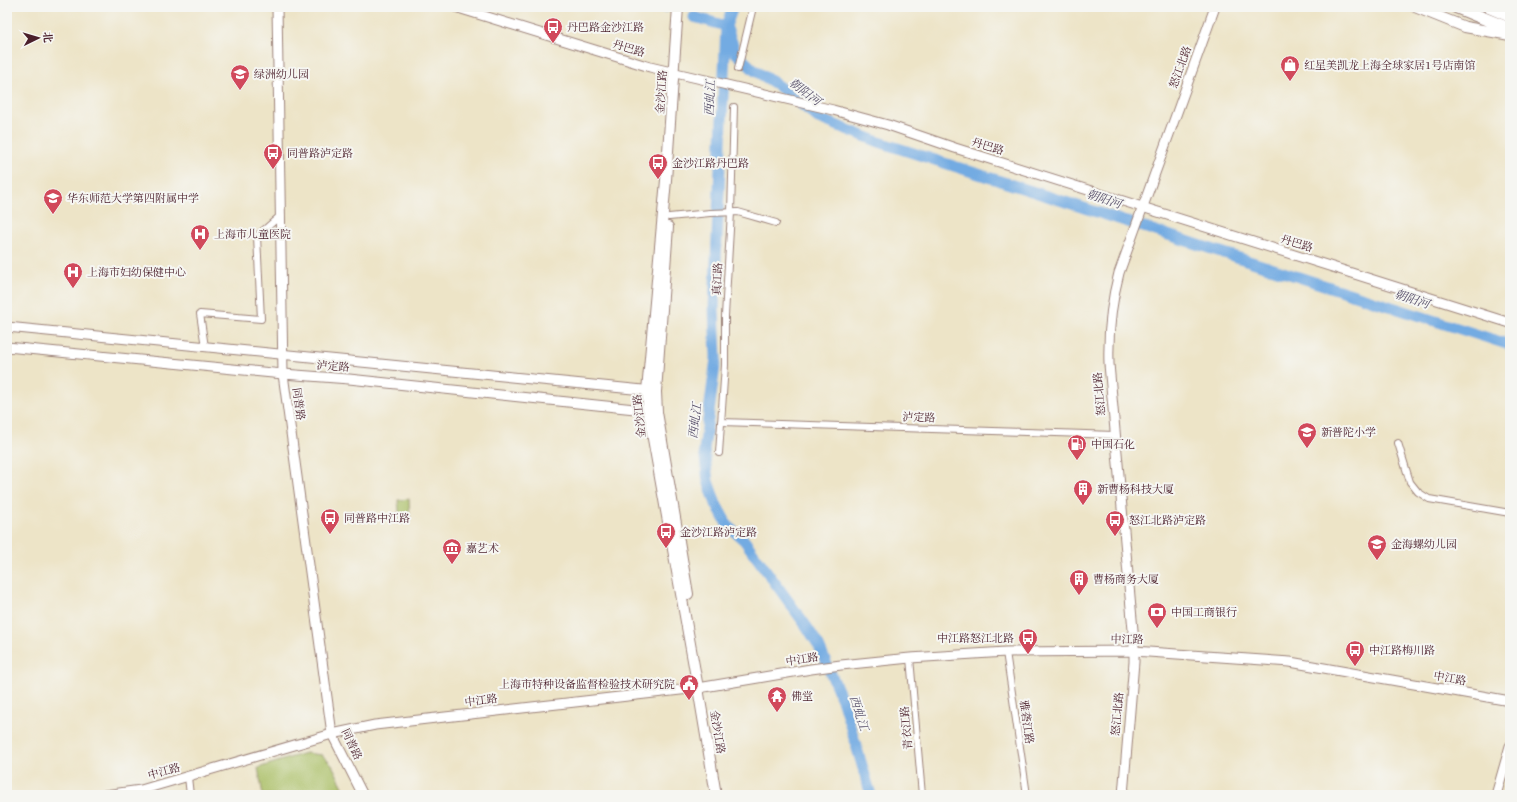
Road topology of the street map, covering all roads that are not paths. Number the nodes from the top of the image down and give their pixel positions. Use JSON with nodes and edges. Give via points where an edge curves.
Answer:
{"nodes":[{"id":1,"x":277,"y":7,"type":"edge"},
{"id":2,"x":455,"y":7,"type":"edge"},
{"id":3,"x":678,"y":7,"type":"edge"},
{"id":4,"x":684,"y":7,"type":"edge"},
{"id":5,"x":753,"y":7,"type":"edge"},
{"id":6,"x":1215,"y":7,"type":"edge"},
{"id":7,"x":1415,"y":7,"type":"edge"},
{"id":8,"x":1456,"y":7,"type":"edge"},
{"id":9,"x":1489,"y":7,"type":"edge"},
{"id":10,"x":1506,"y":7,"type":"edge"},
{"id":11,"x":1510,"y":9,"type":"edge"},
{"id":12,"x":1510,"y":16,"type":"edge"},
{"id":13,"x":1510,"y":29,"type":"edge"},
{"id":14,"x":1510,"y":34,"type":"edge"},
{"id":15,"x":738,"y":69,"type":"dead end"},
{"id":16,"x":677,"y":74,"type":"junction"},
{"id":17,"x":734,"y":106,"type":"dead end"},
{"id":18,"x":1142,"y":207,"type":"junction"},
{"id":19,"x":729,"y":212,"type":"junction"},
{"id":20,"x":280,"y":216,"type":"junction"},
{"id":21,"x":669,"y":217,"type":"junction"},
{"id":22,"x":776,"y":223,"type":"dead end"},
{"id":23,"x":1510,"y":323,"type":"edge"},
{"id":24,"x":7,"y":327,"type":"edge"},
{"id":25,"x":7,"y":346,"type":"edge"},
{"id":26,"x":205,"y":347,"type":"junction"},
{"id":27,"x":282,"y":354,"type":"junction"},
{"id":28,"x":283,"y":374,"type":"junction"},
{"id":29,"x":652,"y":391,"type":"junction"},
{"id":30,"x":652,"y":411,"type":"junction"},
{"id":31,"x":721,"y":422,"type":"junction"},
{"id":32,"x":1115,"y":435,"type":"junction"},
{"id":33,"x":1398,"y":443,"type":"dead end"},
{"id":34,"x":719,"y":453,"type":"dead end"},
{"id":35,"x":1510,"y":513,"type":"edge"},
{"id":36,"x":1134,"y":651,"type":"junction"},
{"id":37,"x":1006,"y":652,"type":"junction"},
{"id":38,"x":910,"y":658,"type":"junction"},
{"id":39,"x":701,"y":688,"type":"junction"},
{"id":40,"x":1510,"y":701,"type":"edge"},
{"id":41,"x":332,"y":734,"type":"junction"},
{"id":42,"x":1510,"y":746,"type":"edge"},
{"id":43,"x":188,"y":777,"type":"junction"},
{"id":44,"x":105,"y":795,"type":"edge"},
{"id":45,"x":190,"y":795,"type":"edge"},
{"id":46,"x":363,"y":795,"type":"edge"},
{"id":47,"x":716,"y":795,"type":"edge"},
{"id":48,"x":722,"y":795,"type":"edge"},
{"id":49,"x":922,"y":795,"type":"edge"},
{"id":50,"x":1027,"y":795,"type":"edge"},
{"id":51,"x":1123,"y":795,"type":"edge"},
{"id":52,"x":1496,"y":795,"type":"edge"}],
"edges":[{"from":1,"to":20,"type":"street","name":"同普路"},
{"from":2,"to":16,"type":"street","name":"丹巴路"},
{"from":3,"to":16,"type":"main road","name":"金沙江路"},
{"from":4,"to":16,"type":"main road","name":"金沙江路"},
{"from":5,"to":15,"type":"street"},
{"from":6,"to":18,"type":"street","name":"怒江北路"},
{"from":7,"to":14,"type":"main road","via":[[1465,27]]},
{"from":8,"to":13,"type":"highway"},
{"from":9,"to":12,"type":"highway"},
{"from":10,"to":11,"type":"main road"},
{"from":16,"to":18,"type":"street","name":"丹巴路","via":[[888,125]]},
{"from":16,"to":21,"type":"main road","name":"金沙江路"},
{"from":16,"to":29,"type":"main road","name":"金沙江路"},
{"from":17,"to":19,"type":"street","name":"真江路"},
{"from":18,"to":23,"type":"street","name":"丹巴路"},
{"from":18,"to":32,"type":"street","name":"怒江北路","via":[[1119,273],[1109,317],[1109,364]]},
{"from":19,"to":21,"type":"street"},
{"from":19,"to":22,"type":"street","via":[[738,212]]},
{"from":19,"to":31,"type":"street","name":"真江路"},
{"from":20,"to":26,"type":"street","via":[[257,236],[261,319],[200,314]]},
{"from":20,"to":27,"type":"street","name":"同普路"},
{"from":21,"to":29,"type":"main road","name":"金沙江路"},
{"from":24,"to":26,"type":"street","name":"泸定路"},
{"from":25,"to":28,"type":"street","name":"泸定路"},
{"from":26,"to":27,"type":"street","name":"泸定路"},
{"from":27,"to":28,"type":"street","name":"同普路"},
{"from":27,"to":29,"type":"street","name":"泸定路"},
{"from":28,"to":30,"type":"street","name":"泸定路"},
{"from":28,"to":41,"type":"street","name":"同普路"},
{"from":29,"to":30,"type":"main road","name":"金沙江路"},
{"from":30,"to":39,"type":"main road","name":"金沙江路"},
{"from":31,"to":32,"type":"street","name":"泸定路"},
{"from":31,"to":34,"type":"street","name":"真江路"},
{"from":32,"to":36,"type":"street","name":"怒江北路"},
{"from":33,"to":35,"type":"street","via":[[1410,482],[1422,496],[1443,503]]},
{"from":36,"to":37,"type":"street","name":"中江路"},
{"from":36,"to":40,"type":"street","name":"中江路","via":[[1290,662]]},
{"from":36,"to":51,"type":"street","name":"怒江北路"},
{"from":37,"to":38,"type":"street","name":"中江路"},
{"from":37,"to":50,"type":"street","name":"雅砻江路"},
{"from":38,"to":39,"type":"street","name":"中江路","via":[[811,669]]},
{"from":38,"to":49,"type":"street","name":"青衣江路"},
{"from":39,"to":41,"type":"street","name":"中江路","via":[[404,721]]},
{"from":39,"to":47,"type":"main road","name":"金沙江路"},
{"from":39,"to":48,"type":"main road","name":"金沙江路"},
{"from":41,"to":43,"type":"street","name":"中江路"},
{"from":41,"to":46,"type":"street","name":"同普路"},
{"from":42,"to":52,"type":"street"},
{"from":43,"to":44,"type":"street","name":"中江路","via":[[141,790]]},
{"from":43,"to":45,"type":"street"}]}
